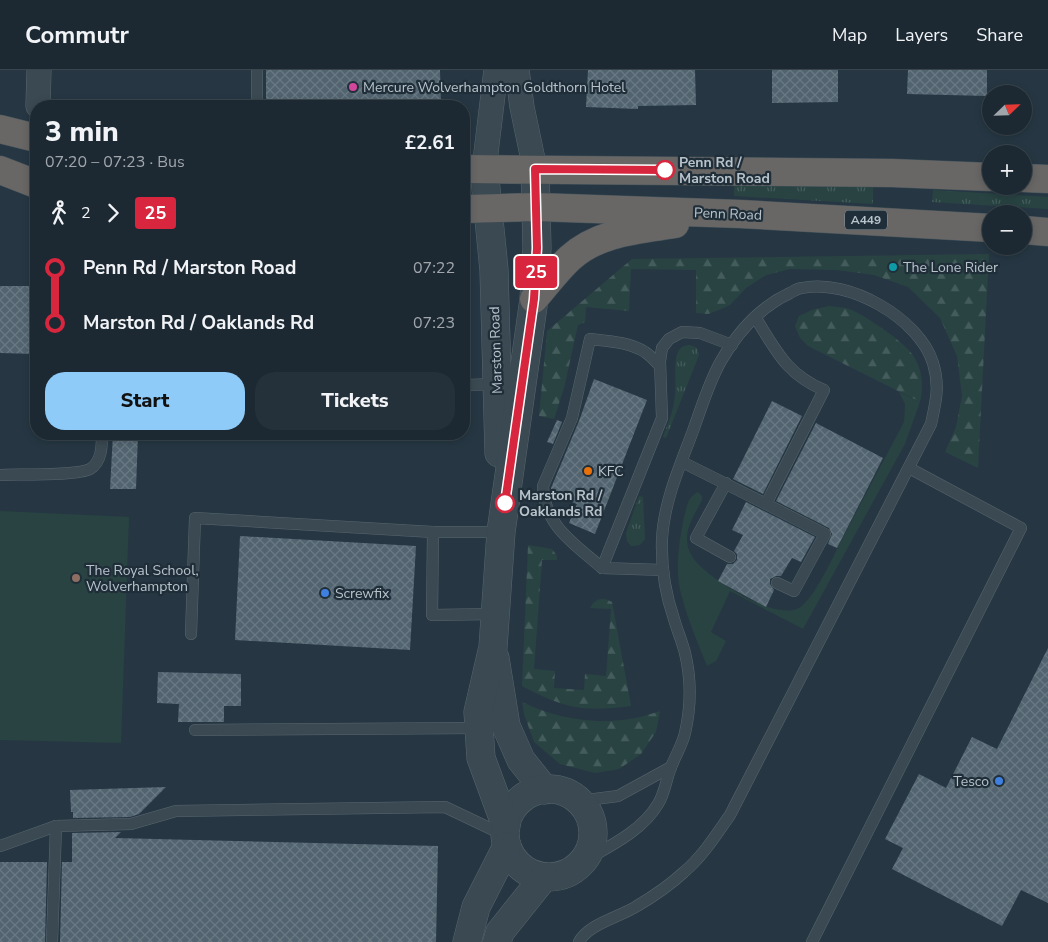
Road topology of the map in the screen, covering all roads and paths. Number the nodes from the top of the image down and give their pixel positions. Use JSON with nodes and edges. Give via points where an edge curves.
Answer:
{"nodes":[{"id":1,"x":39,"y":70,"type":"edge"},
{"id":2,"x":257,"y":70,"type":"edge"},
{"id":3,"x":496,"y":70,"type":"edge"},
{"id":4,"x":517,"y":70,"type":"edge"},
{"id":5,"x":38,"y":100,"type":"edge"},
{"id":6,"x":257,"y":100,"type":"edge"},
{"id":7,"x":0,"y":129,"type":"edge"},
{"id":8,"x":30,"y":136,"type":"edge"},
{"id":9,"x":474,"y":169,"type":"edge"},
{"id":10,"x":535,"y":169,"type":"junction"},
{"id":11,"x":0,"y":170,"type":"edge"},
{"id":12,"x":982,"y":177,"type":"edge"},
{"id":13,"x":1032,"y":178,"type":"edge"},
{"id":14,"x":1048,"y":179,"type":"edge"},
{"id":15,"x":30,"y":182,"type":"edge"},
{"id":16,"x":536,"y":207,"type":"junction"},
{"id":17,"x":476,"y":208,"type":"edge"},
{"id":18,"x":740,"y":214,"type":"junction"},
{"id":19,"x":982,"y":227,"type":"edge"},
{"id":20,"x":1032,"y":231,"type":"edge"},
{"id":21,"x":1048,"y":232,"type":"edge"},
{"id":22,"x":534,"y":299,"type":"junction"},
{"id":23,"x":755,"y":317,"type":"junction"},
{"id":24,"x":732,"y":345,"type":"junction"},
{"id":25,"x":660,"y":366,"type":"junction"},
{"id":26,"x":497,"y":384,"type":"junction"},
{"id":27,"x":470,"y":385,"type":"edge"},
{"id":28,"x":102,"y":440,"type":"edge"},
{"id":29,"x":682,"y":462,"type":"junction"},
{"id":30,"x":909,"y":468,"type":"junction"},
{"id":31,"x":0,"y":475,"type":"edge"},
{"id":32,"x":726,"y":483,"type":"junction"},
{"id":33,"x":766,"y":504,"type":"junction"},
{"id":34,"x":433,"y":532,"type":"junction"},
{"id":35,"x":501,"y":532,"type":"junction"},
{"id":36,"x":730,"y":556,"type":"dead end"},
{"id":37,"x":602,"y":568,"type":"junction"},
{"id":38,"x":663,"y":570,"type":"junction"},
{"id":39,"x":777,"y":583,"type":"dead end"},
{"id":40,"x":495,"y":614,"type":"junction"},
{"id":41,"x":191,"y":634,"type":"dead end"},
{"id":42,"x":493,"y":647,"type":"junction"},
{"id":43,"x":479,"y":728,"type":"junction"},
{"id":44,"x":195,"y":730,"type":"dead end"},
{"id":45,"x":671,"y":767,"type":"junction"},
{"id":46,"x":545,"y":790,"type":"junction"},
{"id":47,"x":579,"y":801,"type":"junction"},
{"id":48,"x":56,"y":826,"type":"junction"},
{"id":49,"x":506,"y":836,"type":"junction"},
{"id":50,"x":0,"y":846,"type":"edge"},
{"id":51,"x":584,"y":861,"type":"junction"},
{"id":52,"x":544,"y":877,"type":"junction"},
{"id":53,"x":52,"y":942,"type":"edge"},
{"id":54,"x":467,"y":942,"type":"edge"},
{"id":55,"x":497,"y":942,"type":"edge"},
{"id":56,"x":579,"y":942,"type":"edge"},
{"id":57,"x":812,"y":942,"type":"edge"}],
"edges":[{"from":1,"to":5,"type":"street"},
{"from":2,"to":6,"type":"lane"},
{"from":3,"to":9,"type":"street"},
{"from":4,"to":10,"type":"street"},
{"from":7,"to":8,"type":"highway"},
{"from":9,"to":10,"type":"highway"},
{"from":9,"to":17,"type":"street","name":"Marston Road"},
{"from":10,"to":12,"type":"highway"},
{"from":10,"to":16,"type":"street","name":"Marston Road"},
{"from":11,"to":15,"type":"highway"},
{"from":13,"to":14,"type":"highway"},
{"from":16,"to":17,"type":"highway","name":"Penn Road","number":"A449"},
{"from":16,"to":18,"type":"highway","name":"Penn Road","number":"A449"},
{"from":16,"to":22,"type":"street","name":"Marston Road"},
{"from":17,"to":26,"type":"street","name":"Marston Road","via":[[494,270]]},
{"from":18,"to":19,"type":"highway","name":"Penn Road","number":"A449"},
{"from":18,"to":22,"type":"highway","via":[[611,234],[569,258]]},
{"from":20,"to":21,"type":"highway"},
{"from":22,"to":35,"type":"street","name":"Marston Road"},
{"from":23,"to":24,"type":"lane"},
{"from":23,"to":30,"type":"lane","via":[[778,299],[802,288],[825,287],[845,290],[873,301],[896,315],[921,338],[933,362],[938,393],[931,424]]},
{"from":23,"to":33,"type":"lane","via":[[785,364],[808,383],[824,390]]},
{"from":24,"to":25,"type":"lane","via":[[700,333],[682,332],[662,348]]},
{"from":24,"to":29,"type":"lane","via":[[706,395]]},
{"from":25,"to":37,"type":"lane","via":[[662,418]]},
{"from":25,"to":37,"type":"lane","via":[[638,349],[590,339],[572,418],[543,486],[543,498],[554,524]]},
{"from":26,"to":27,"type":"lane"},
{"from":26,"to":35,"type":"street","name":"Marston Road"},
{"from":28,"to":31,"type":"lane","via":[[98,460],[90,469]]},
{"from":29,"to":32,"type":"lane"},
{"from":29,"to":38,"type":"lane","via":[[667,502],[662,539]]},
{"from":30,"to":56,"type":"lane","via":[[730,815],[685,872],[636,907],[590,929]]},
{"from":30,"to":57,"type":"lane","via":[[1021,528]]},
{"from":32,"to":33,"type":"lane"},
{"from":32,"to":36,"type":"lane","via":[[696,538]]},
{"from":33,"to":39,"type":"lane","via":[[825,534],[794,591]]},
{"from":34,"to":35,"type":"lane"},
{"from":34,"to":40,"type":"lane","via":[[432,615]]},
{"from":34,"to":41,"type":"lane","via":[[195,518]]},
{"from":35,"to":40,"type":"street","name":"Marston Road"},
{"from":37,"to":38,"type":"lane"},
{"from":38,"to":45,"type":"lane","via":[[690,677],[685,734]]},
{"from":40,"to":42,"type":"street","name":"Marston Road"},
{"from":42,"to":43,"type":"street","name":"Marston Road","via":[[478,712]]},
{"from":42,"to":46,"type":"street","name":"Marston Road","via":[[506,726],[521,760]]},
{"from":43,"to":44,"type":"lane"},
{"from":43,"to":49,"type":"street","name":"Marston Road","via":[[481,758]]},
{"from":45,"to":47,"type":"lane","via":[[618,796]]},
{"from":45,"to":51,"type":"lane","via":[[659,804],[639,826]]},
{"from":46,"to":47,"type":"street","via":[[557,790]]},
{"from":46,"to":49,"type":"street","via":[[531,793],[519,801],[510,812]]},
{"from":47,"to":51,"type":"street","via":[[592,823],[592,843]]},
{"from":48,"to":49,"type":"lane","via":[[132,824],[176,811],[445,807]]},
{"from":48,"to":50,"type":"lane"},
{"from":48,"to":53,"type":"lane"},
{"from":49,"to":52,"type":"street","name":"Marston Road","via":[[513,858],[521,867]]},
{"from":49,"to":54,"type":"street","via":[[476,908]]},
{"from":51,"to":52,"type":"street","via":[[573,871]]},
{"from":52,"to":55,"type":"street","via":[[500,932]]}]}
